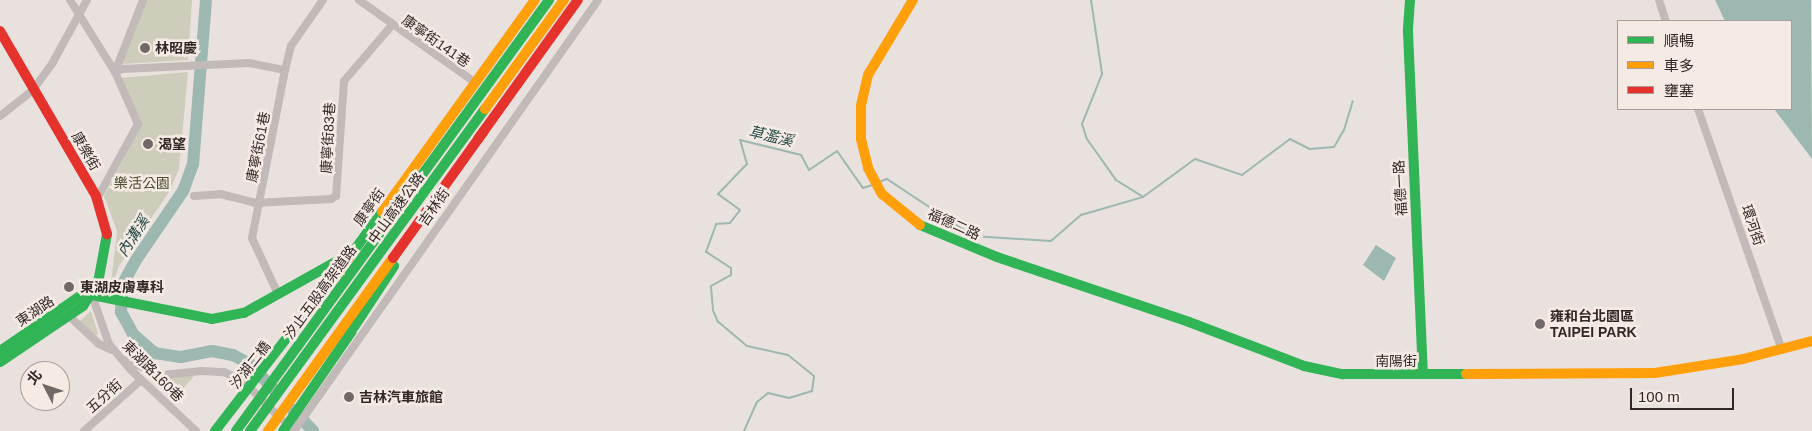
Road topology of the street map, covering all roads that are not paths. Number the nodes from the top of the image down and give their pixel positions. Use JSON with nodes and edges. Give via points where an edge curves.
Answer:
{"nodes":[{"id":1,"x":70,"y":0,"type":"edge"},
{"id":2,"x":87,"y":0,"type":"edge"},
{"id":3,"x":143,"y":0,"type":"edge"},
{"id":4,"x":323,"y":0,"type":"edge"},
{"id":5,"x":359,"y":0,"type":"edge"},
{"id":6,"x":535,"y":0,"type":"edge"},
{"id":7,"x":548,"y":0,"type":"edge"},
{"id":8,"x":564,"y":0,"type":"edge"},
{"id":9,"x":578,"y":0,"type":"edge"},
{"id":10,"x":598,"y":0,"type":"edge"},
{"id":11,"x":1410,"y":0,"type":"edge"},
{"id":12,"x":1659,"y":0,"type":"edge"},
{"id":13,"x":912,"y":1,"type":"edge"},
{"id":14,"x":80,"y":16,"type":"junction"},
{"id":15,"x":1666,"y":20,"type":"edge"},
{"id":16,"x":392,"y":25,"type":"junction"},
{"id":17,"x":0,"y":32,"type":"edge"},
{"id":18,"x":286,"y":70,"type":"junction"},
{"id":19,"x":115,"y":72,"type":"junction"},
{"id":20,"x":476,"y":83,"type":"junction"},
{"id":21,"x":33,"y":90,"type":"junction"},
{"id":22,"x":1698,"y":110,"type":"edge"},
{"id":23,"x":0,"y":116,"type":"edge"},
{"id":24,"x":484,"y":130,"type":"junction"},
{"id":25,"x":194,"y":196,"type":"dead end"},
{"id":26,"x":97,"y":199,"type":"junction"},
{"id":27,"x":260,"y":201,"type":"junction"},
{"id":28,"x":353,"y":252,"type":"junction"},
{"id":29,"x":997,"y":258,"type":"joint"},
{"id":30,"x":278,"y":294,"type":"junction"},
{"id":31,"x":92,"y":295,"type":"junction"},
{"id":32,"x":69,"y":316,"type":"junction"},
{"id":33,"x":1812,"y":340,"type":"edge"},
{"id":34,"x":114,"y":350,"type":"junction"},
{"id":35,"x":1782,"y":350,"type":"junction"},
{"id":36,"x":0,"y":351,"type":"edge"},
{"id":37,"x":124,"y":360,"type":"junction"},
{"id":38,"x":0,"y":362,"type":"edge"},
{"id":39,"x":1422,"y":374,"type":"junction"},
{"id":40,"x":141,"y":380,"type":"junction"},
{"id":41,"x":295,"y":430,"type":"edge"},
{"id":42,"x":84,"y":431,"type":"edge"},
{"id":43,"x":196,"y":431,"type":"edge"},
{"id":44,"x":215,"y":431,"type":"edge"},
{"id":45,"x":236,"y":431,"type":"edge"},
{"id":46,"x":250,"y":431,"type":"edge"},
{"id":47,"x":268,"y":431,"type":"edge"},
{"id":48,"x":283,"y":431,"type":"edge"}],
"edges":[{"from":1,"to":14,"type":"street"},
{"from":2,"to":14,"type":"street"},
{"from":3,"to":19,"type":"street"},
{"from":4,"to":18,"type":"street","via":[[291,46]]},
{"from":5,"to":16,"type":"street","name":"康寧街141巷"},
{"from":6,"to":20,"type":"main road","name":"康寧街"},
{"from":7,"to":45,"type":"main road","name":"汐止五股高架道路","bridge":true},
{"from":8,"to":46,"type":"main road","name":"中山高速公路","bridge":true},
{"from":9,"to":24,"type":"main road","name":"中山高速公路"},
{"from":10,"to":41,"type":"street","name":"吉林街"},
{"from":11,"to":39,"type":"main road","name":"福德一路","via":[[1408,32]]},
{"from":12,"to":15,"type":"street"},
{"from":13,"to":29,"type":"main road","name":"福德二路","via":[[868,75],[861,106],[861,139],[876,183],[902,213],[926,229]]},
{"from":14,"to":19,"type":"street"},
{"from":14,"to":21,"type":"street"},
{"from":16,"to":20,"type":"street","name":"康寧街141巷"},
{"from":16,"to":27,"type":"street","name":"康寧街83巷","via":[[344,81],[336,196],[331,199]]},
{"from":17,"to":21,"type":"main road","name":"康樂街"},
{"from":18,"to":19,"type":"street","via":[[248,63]]},
{"from":18,"to":27,"type":"street","name":"康寧街61巷"},
{"from":19,"to":26,"type":"street","via":[[138,124]]},
{"from":20,"to":28,"type":"main road","name":"康寧街"},
{"from":21,"to":23,"type":"street"},
{"from":21,"to":26,"type":"main road","name":"康樂街"},
{"from":22,"to":35,"type":"street","name":"環河街"},
{"from":24,"to":47,"type":"main road","name":"中山高速公路","bridge":true},
{"from":24,"to":48,"type":"main road","bridge":true},
{"from":25,"to":27,"type":"street","via":[[220,194],[254,203]]},
{"from":26,"to":31,"type":"main road","name":"康樂街","via":[[107,237],[104,261]]},
{"from":27,"to":30,"type":"street","name":"康寧街61巷","via":[[252,238]]},
{"from":28,"to":30,"type":"main road","name":"康寧街"},
{"from":28,"to":44,"type":"main road","name":"汐湖二橋","bridge":true},
{"from":29,"to":39,"type":"main road","name":"南陽街","via":[[1326,372]]},
{"from":30,"to":31,"type":"main road","name":"康寧街","via":[[244,313],[212,319]]},
{"from":31,"to":32,"type":"main road","name":"東湖路","via":[[84,306]]},
{"from":31,"to":34,"type":"street","name":"東湖路160巷"},
{"from":31,"to":36,"type":"main road","name":"東湖路","via":[[80,296]]},
{"from":32,"to":34,"type":"street","via":[[99,344]]},
{"from":32,"to":38,"type":"main road","name":"東湖路"},
{"from":33,"to":35,"type":"main road","name":"南陽街"},
{"from":34,"to":37,"type":"street","name":"東湖路160巷"},
{"from":35,"to":39,"type":"main road","name":"南陽街","via":[[1655,373]]},
{"from":37,"to":40,"type":"street","name":"東湖路160巷"},
{"from":37,"to":41,"type":"street","via":[[162,376],[202,370],[224,372],[243,381]]},
{"from":40,"to":42,"type":"street","name":"五分街"},
{"from":40,"to":43,"type":"street","name":"東湖路160巷"}]}
